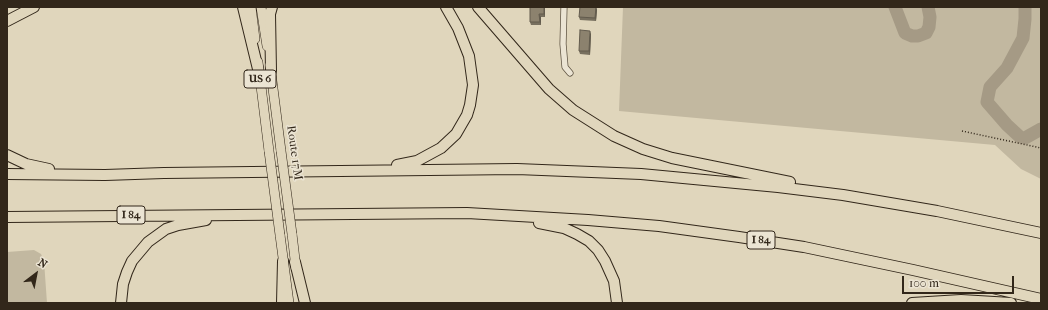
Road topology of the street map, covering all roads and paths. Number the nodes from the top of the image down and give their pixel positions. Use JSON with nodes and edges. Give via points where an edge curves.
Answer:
{"nodes":[{"id":1,"x":34,"y":7,"type":"edge"},
{"id":2,"x":243,"y":7,"type":"edge"},
{"id":3,"x":251,"y":7,"type":"edge"},
{"id":4,"x":261,"y":7,"type":"edge"},
{"id":5,"x":272,"y":7,"type":"edge"},
{"id":6,"x":446,"y":7,"type":"edge"},
{"id":7,"x":478,"y":7,"type":"edge"},
{"id":8,"x":564,"y":7,"type":"edge"},
{"id":9,"x":7,"y":22,"type":"edge"},
{"id":10,"x":258,"y":69,"type":"junction"},
{"id":11,"x":270,"y":71,"type":"junction"},
{"id":12,"x":570,"y":73,"type":"dead end"},
{"id":13,"x":962,"y":131,"type":"dead end"},
{"id":14,"x":1041,"y":148,"type":"edge"},
{"id":15,"x":7,"y":155,"type":"edge"},
{"id":16,"x":353,"y":171,"type":"junction"},
{"id":17,"x":7,"y":174,"type":"edge"},
{"id":18,"x":105,"y":175,"type":"junction"},
{"id":19,"x":862,"y":198,"type":"junction"},
{"id":20,"x":256,"y":214,"type":"junction"},
{"id":21,"x":477,"y":214,"type":"junction"},
{"id":22,"x":7,"y":217,"type":"edge"},
{"id":23,"x":1041,"y":233,"type":"edge"},
{"id":24,"x":283,"y":261,"type":"junction"},
{"id":25,"x":295,"y":262,"type":"junction"},
{"id":26,"x":1041,"y":299,"type":"edge"},
{"id":27,"x":121,"y":303,"type":"edge"},
{"id":28,"x":282,"y":303,"type":"edge"},
{"id":29,"x":289,"y":303,"type":"edge"},
{"id":30,"x":300,"y":303,"type":"edge"},
{"id":31,"x":305,"y":303,"type":"edge"},
{"id":32,"x":618,"y":303,"type":"edge"},
{"id":33,"x":912,"y":303,"type":"edge"},
{"id":34,"x":1011,"y":303,"type":"edge"}],
"edges":[{"from":1,"to":9,"type":"highway"},
{"from":2,"to":10,"type":"highway"},
{"from":3,"to":10,"type":"main road","name":"Route 17M","number":"US 6"},
{"from":4,"to":11,"type":"main road","name":"Route 17M","number":"US 6"},
{"from":5,"to":11,"type":"highway"},
{"from":6,"to":16,"type":"highway","via":[[465,42],[472,70],[472,95],[462,125],[441,148],[417,161]]},
{"from":7,"to":19,"type":"highway","via":[[548,89],[573,110],[614,136],[672,158]]},
{"from":8,"to":12,"type":"street","via":[[565,67]]},
{"from":10,"to":24,"type":"main road","name":"Route 17M","number":"US 6","bridge":true},
{"from":11,"to":25,"type":"main road","name":"Route 17M","number":"US 6","bridge":true},
{"from":13,"to":14,"type":"path"},
{"from":15,"to":18,"type":"highway","via":[[40,168]]},
{"from":16,"to":18,"type":"highway"},
{"from":16,"to":19,"type":"highway","via":[[517,169],[641,174]]},
{"from":17,"to":18,"type":"highway"},
{"from":19,"to":23,"type":"highway"},
{"from":20,"to":21,"type":"highway","number":"I 84"},
{"from":20,"to":22,"type":"highway","number":"I 84"},
{"from":20,"to":27,"type":"highway","via":[[190,222],[156,235],[132,261],[123,284]]},
{"from":21,"to":26,"type":"highway","number":"I 84","via":[[658,226],[739,237],[867,260]]},
{"from":21,"to":32,"type":"highway","via":[[551,224],[578,234],[598,250],[605,261],[614,281]]},
{"from":24,"to":28,"type":"highway"},
{"from":24,"to":29,"type":"main road","name":"Route 17M","number":"US 6"},
{"from":25,"to":30,"type":"main road","name":"Route 17M","number":"US 6"},
{"from":25,"to":31,"type":"highway"},
{"from":33,"to":34,"type":"highway","via":[[961,300]]}]}
